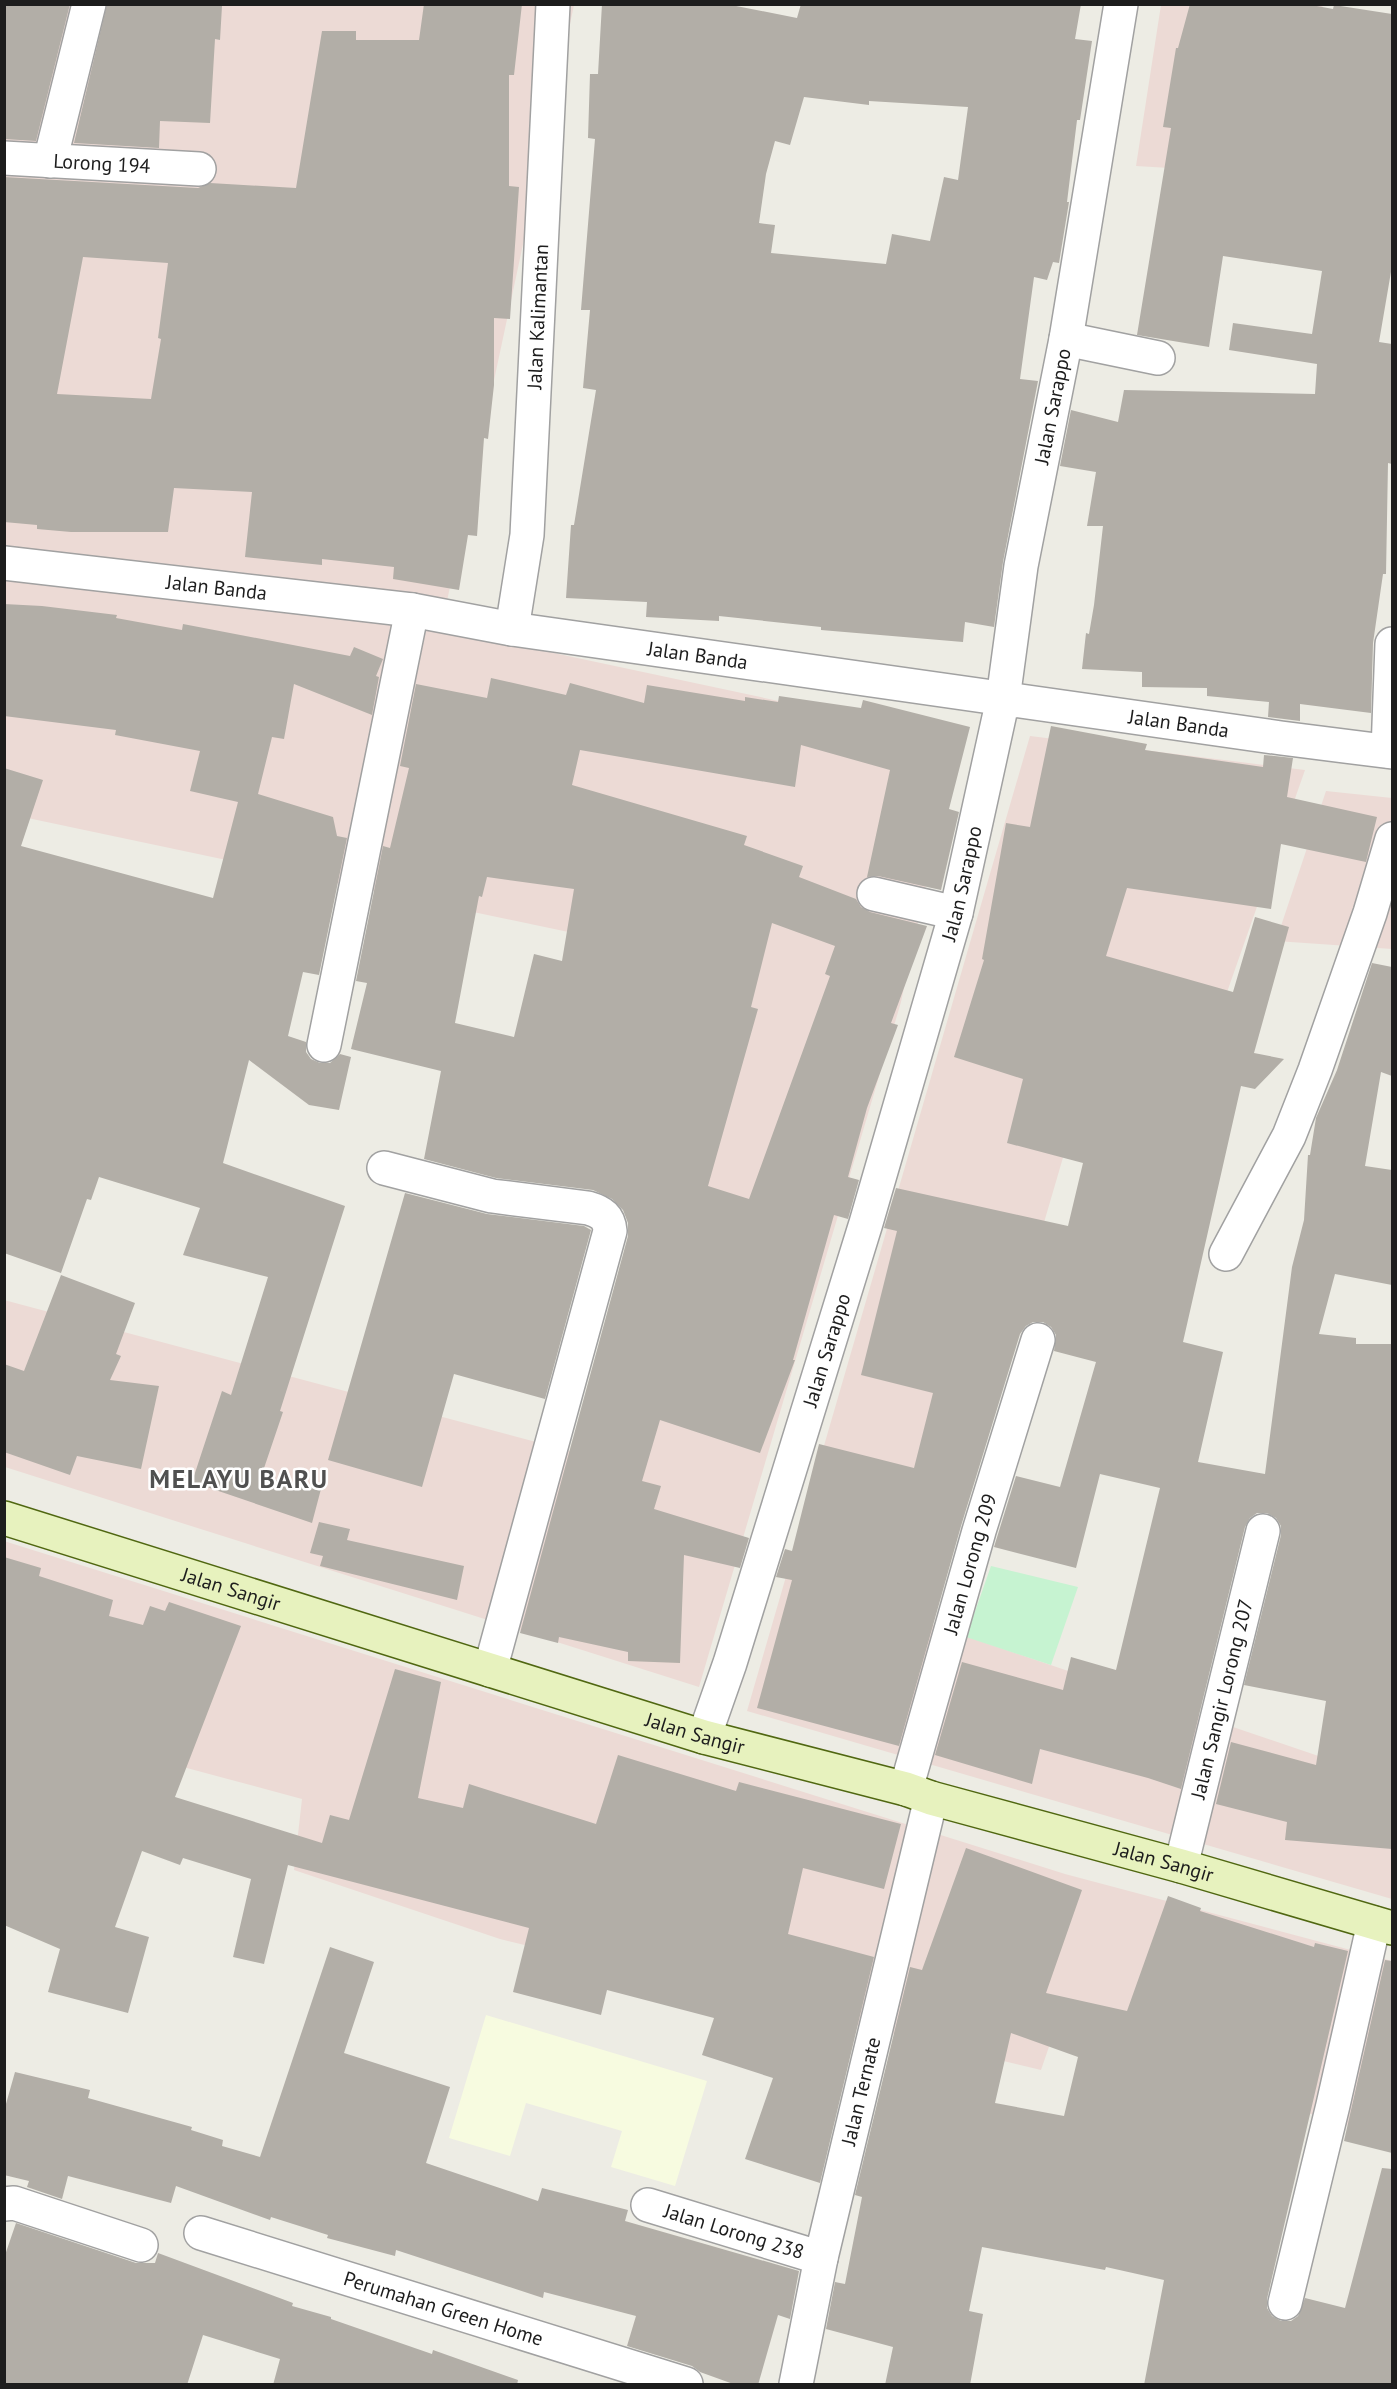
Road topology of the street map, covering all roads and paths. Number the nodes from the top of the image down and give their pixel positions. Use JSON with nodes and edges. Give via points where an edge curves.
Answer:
{"nodes":[{"id":1,"x":89,"y":4,"type":"edge"},
{"id":2,"x":554,"y":4,"type":"edge"},
{"id":3,"x":1120,"y":4,"type":"edge"},
{"id":4,"x":4,"y":158,"type":"edge"},
{"id":5,"x":50,"y":161,"type":"junction"},
{"id":6,"x":199,"y":170,"type":"dead end"},
{"id":7,"x":1066,"y":339,"type":"junction"},
{"id":8,"x":1158,"y":358,"type":"dead end"},
{"id":9,"x":4,"y":563,"type":"edge"},
{"id":10,"x":412,"y":610,"type":"junction"},
{"id":11,"x":512,"y":629,"type":"junction"},
{"id":12,"x":1392,"y":644,"type":"edge"},
{"id":13,"x":1003,"y":699,"type":"junction"},
{"id":14,"x":1390,"y":751,"type":"edge"},
{"id":15,"x":1392,"y":839,"type":"edge"},
{"id":16,"x":874,"y":894,"type":"dead end"},
{"id":17,"x":956,"y":913,"type":"junction"},
{"id":18,"x":324,"y":1045,"type":"dead end"},
{"id":19,"x":384,"y":1168,"type":"dead end"},
{"id":20,"x":1226,"y":1254,"type":"dead end"},
{"id":21,"x":1038,"y":1340,"type":"dead end"},
{"id":22,"x":4,"y":1518,"type":"edge"},
{"id":23,"x":1263,"y":1531,"type":"dead end"},
{"id":24,"x":490,"y":1670,"type":"junction"},
{"id":25,"x":704,"y":1737,"type":"junction"},
{"id":26,"x":918,"y":1793,"type":"junction"},
{"id":27,"x":1180,"y":1866,"type":"junction"},
{"id":28,"x":1383,"y":1926,"type":"edge"},
{"id":29,"x":4,"y":2204,"type":"edge"},
{"id":30,"x":648,"y":2205,"type":"dead end"},
{"id":31,"x":201,"y":2233,"type":"dead end"},
{"id":32,"x":141,"y":2245,"type":"dead end"},
{"id":33,"x":821,"y":2258,"type":"junction"},
{"id":34,"x":1285,"y":2303,"type":"dead end"},
{"id":35,"x":686,"y":2385,"type":"edge"},
{"id":36,"x":796,"y":2385,"type":"edge"}],
"edges":[{"from":1,"to":5,"type":"street"},
{"from":2,"to":11,"type":"street","name":"Jalan Kalimantan","via":[[527,536]]},
{"from":3,"to":7,"type":"street","name":"Jalan Sarappo"},
{"from":4,"to":5,"type":"street","name":"Lorong 194"},
{"from":5,"to":6,"type":"street","name":"Lorong 194"},
{"from":7,"to":8,"type":"street"},
{"from":7,"to":13,"type":"street","name":"Jalan Sarappo","via":[[1021,566]]},
{"from":9,"to":10,"type":"street","name":"Jalan Banda"},
{"from":10,"to":11,"type":"street","name":"Jalan Banda"},
{"from":10,"to":18,"type":"street"},
{"from":11,"to":13,"type":"street","name":"Jalan Banda"},
{"from":12,"to":14,"type":"street"},
{"from":13,"to":14,"type":"street","name":"Jalan Banda"},
{"from":13,"to":17,"type":"street","name":"Jalan Sarappo"},
{"from":15,"to":20,"type":"street","via":[[1370,913],[1289,1136]]},
{"from":16,"to":17,"type":"street"},
{"from":17,"to":25,"type":"street","name":"Jalan Sarappo","via":[[866,1223]]},
{"from":19,"to":24,"type":"street","via":[[492,1196],[588,1209],[601,1213],[609,1223],[610,1231]]},
{"from":21,"to":26,"type":"street","name":"Jalan Lorong 209","via":[[979,1531]]},
{"from":22,"to":24,"type":"street","name":"Jalan Sangir"},
{"from":23,"to":27,"type":"street","name":"Jalan Sangir Lorong 207"},
{"from":24,"to":25,"type":"street","name":"Jalan Sangir"},
{"from":25,"to":26,"type":"street","name":"Jalan Sangir"},
{"from":26,"to":27,"type":"street","name":"Jalan Sangir"},
{"from":26,"to":33,"type":"street","name":"Jalan Ternate"},
{"from":27,"to":28,"type":"street","name":"Jalan Sangir"},
{"from":28,"to":34,"type":"street"},
{"from":29,"to":32,"type":"street","via":[[14,2203]]},
{"from":30,"to":33,"type":"street","name":"Jalan Lorong 238"},
{"from":31,"to":35,"type":"street","name":"Perumahan Green Home"},
{"from":33,"to":36,"type":"street","name":"Jalan Ternate"}]}
